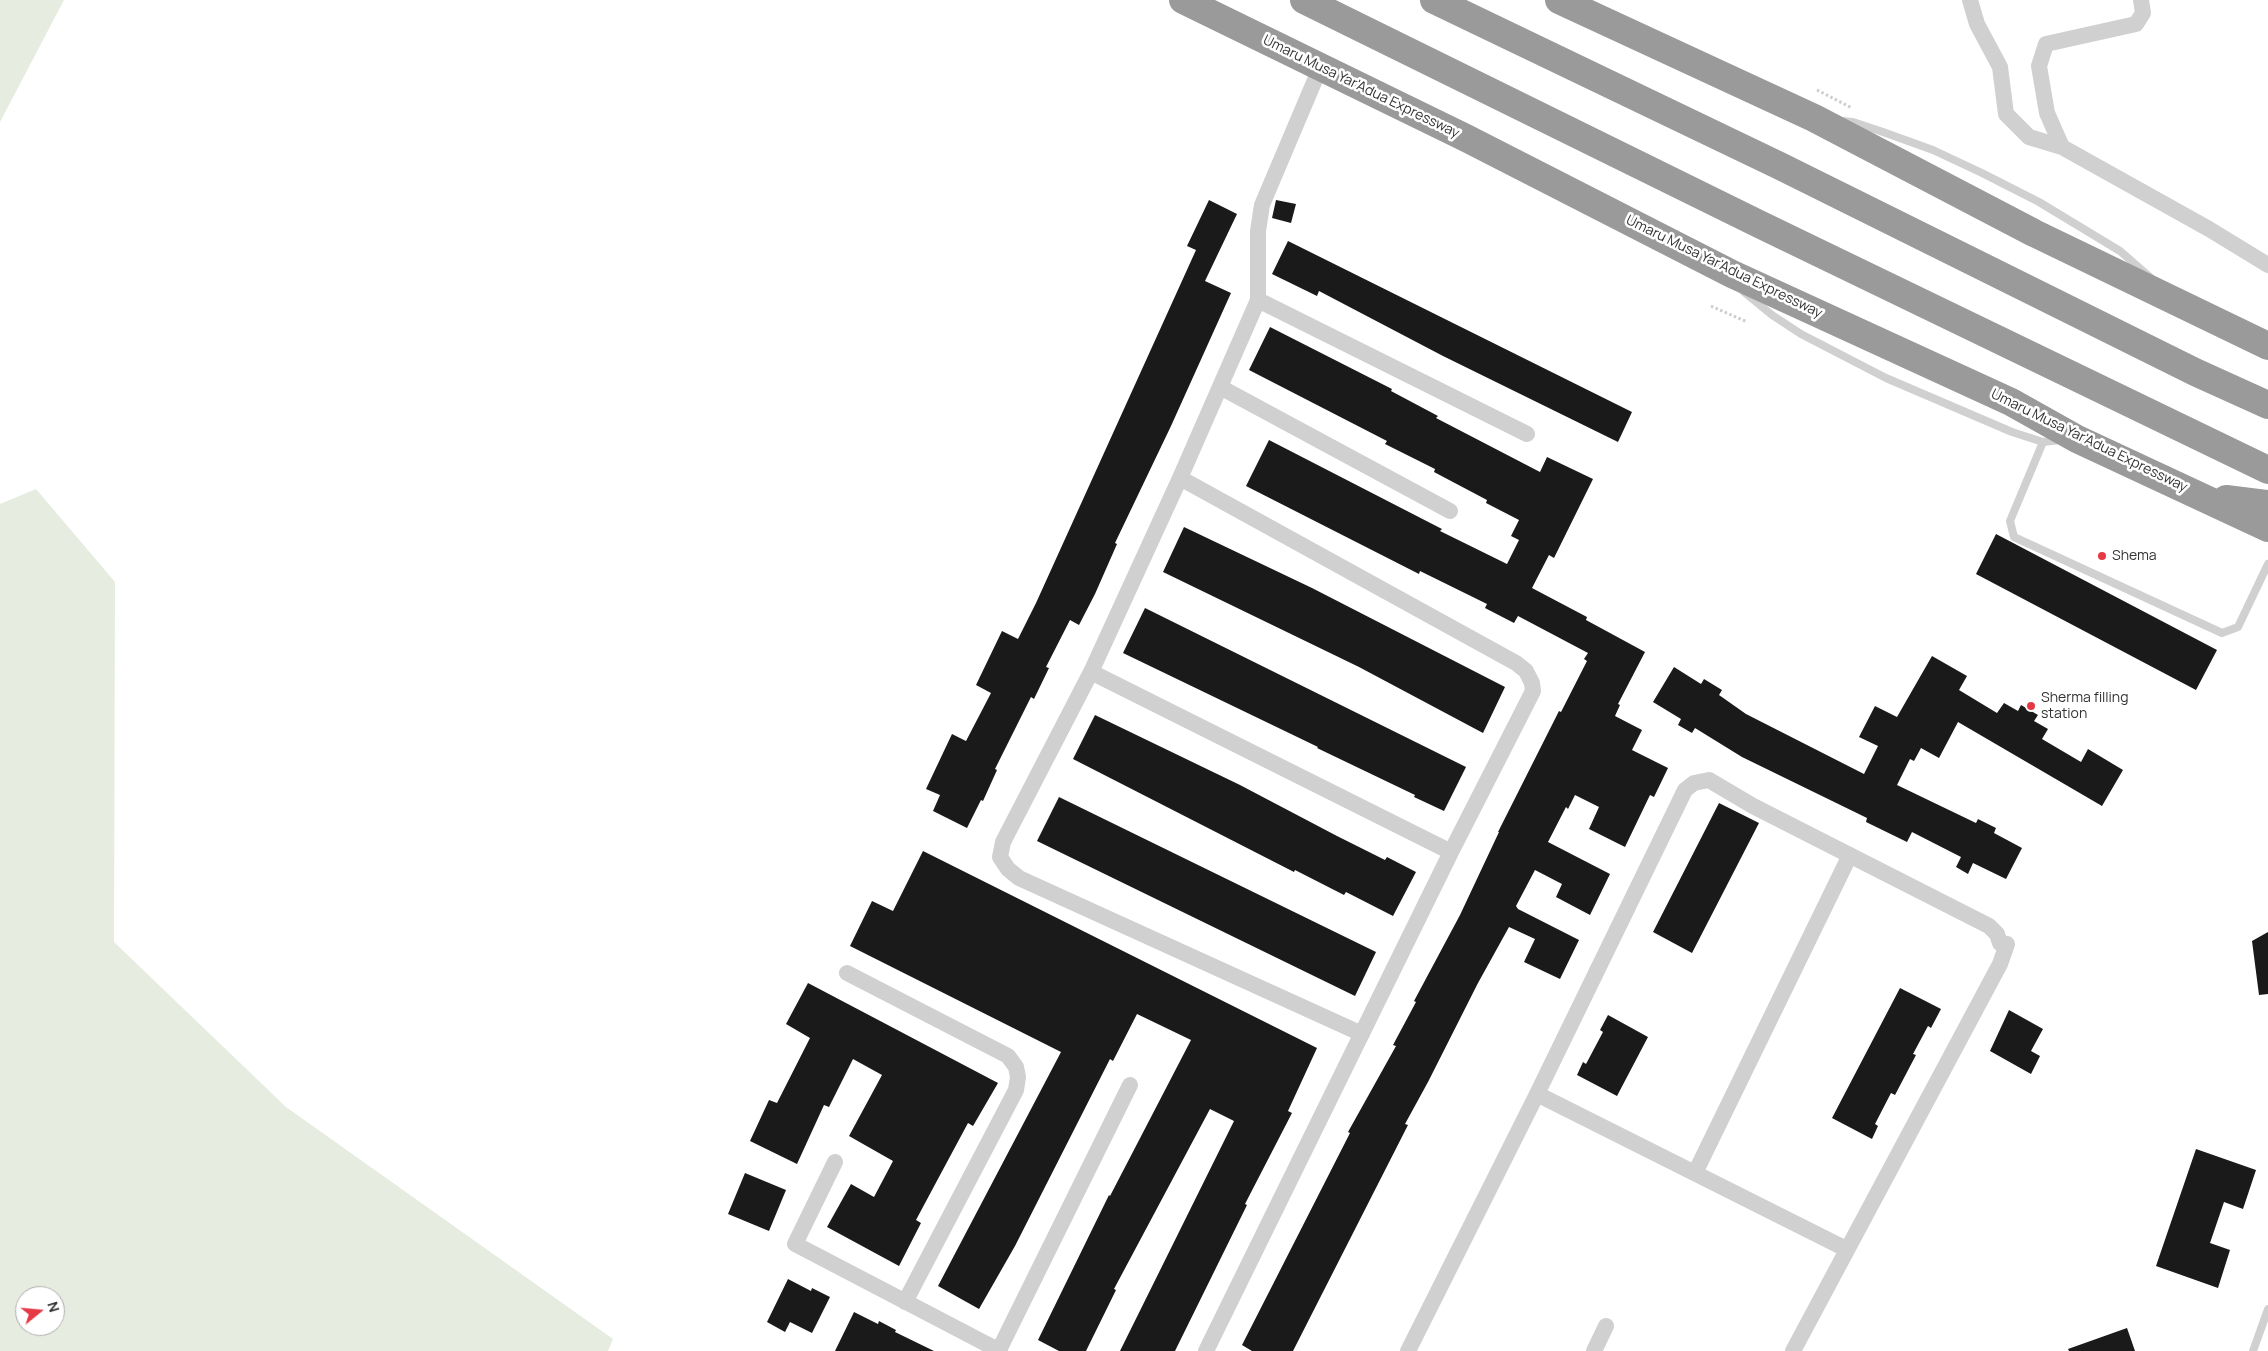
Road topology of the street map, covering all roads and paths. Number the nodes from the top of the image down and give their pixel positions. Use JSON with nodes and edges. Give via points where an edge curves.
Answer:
{"nodes":[{"id":1,"x":1183,"y":0,"type":"edge"},
{"id":2,"x":1304,"y":0,"type":"edge"},
{"id":3,"x":1434,"y":0,"type":"edge"},
{"id":4,"x":1559,"y":0,"type":"edge"},
{"id":5,"x":1970,"y":0,"type":"edge"},
{"id":6,"x":2141,"y":0,"type":"edge"},
{"id":7,"x":1320,"y":68,"type":"junction"},
{"id":8,"x":1817,"y":90,"type":"dead end"},
{"id":9,"x":1859,"y":112,"type":"dead end"},
{"id":10,"x":2062,"y":147,"type":"junction"},
{"id":11,"x":2268,"y":265,"type":"edge"},
{"id":12,"x":1732,"y":274,"type":"junction"},
{"id":13,"x":1258,"y":300,"type":"junction"},
{"id":14,"x":1711,"y":306,"type":"dead end"},
{"id":15,"x":1746,"y":322,"type":"dead end"},
{"id":16,"x":2268,"y":346,"type":"edge"},
{"id":17,"x":1220,"y":386,"type":"junction"},
{"id":18,"x":2268,"y":405,"type":"edge"},
{"id":19,"x":1527,"y":434,"type":"dead end"},
{"id":20,"x":2077,"y":438,"type":"junction"},
{"id":21,"x":2043,"y":442,"type":"junction"},
{"id":22,"x":2268,"y":470,"type":"edge"},
{"id":23,"x":1180,"y":478,"type":"junction"},
{"id":24,"x":2202,"y":496,"type":"junction"},
{"id":25,"x":2268,"y":504,"type":"edge"},
{"id":26,"x":1450,"y":511,"type":"dead end"},
{"id":27,"x":2268,"y":528,"type":"edge"},
{"id":28,"x":2268,"y":564,"type":"edge"},
{"id":29,"x":1091,"y":672,"type":"junction"},
{"id":30,"x":1451,"y":852,"type":"junction"},
{"id":31,"x":1850,"y":855,"type":"junction"},
{"id":32,"x":847,"y":973,"type":"dead end"},
{"id":33,"x":1362,"y":1034,"type":"junction"},
{"id":34,"x":1130,"y":1085,"type":"dead end"},
{"id":35,"x":1537,"y":1094,"type":"junction"},
{"id":36,"x":835,"y":1162,"type":"dead end"},
{"id":37,"x":1695,"y":1173,"type":"junction"},
{"id":38,"x":1846,"y":1249,"type":"junction"},
{"id":39,"x":905,"y":1302,"type":"junction"},
{"id":40,"x":2268,"y":1309,"type":"edge"},
{"id":41,"x":2266,"y":1321,"type":"edge"},
{"id":42,"x":1606,"y":1326,"type":"dead end"},
{"id":43,"x":999,"y":1351,"type":"edge"},
{"id":44,"x":1206,"y":1351,"type":"edge"},
{"id":45,"x":1408,"y":1351,"type":"edge"},
{"id":46,"x":1594,"y":1351,"type":"edge"},
{"id":47,"x":1793,"y":1351,"type":"edge"},
{"id":48,"x":2253,"y":1351,"type":"edge"}],
"edges":[{"from":1,"to":7,"type":"highway","name":"Umaru Musa Yar'Adua Expressway"},
{"from":2,"to":22,"type":"highway"},
{"from":3,"to":18,"type":"highway"},
{"from":4,"to":16,"type":"highway","via":[[1814,118],[2034,232]]},
{"from":5,"to":10,"type":"street","via":[[1977,24],[2000,67],[2006,114],[2029,137]]},
{"from":6,"to":10,"type":"street","via":[[2143,13],[2136,24],[2046,44],[2039,66],[2047,113]]},
{"from":7,"to":12,"type":"highway","name":"Umaru Musa Yar'Adua Expressway","via":[[1466,138]]},
{"from":7,"to":13,"type":"street","via":[[1262,205],[1258,231]]},
{"from":8,"to":9,"type":"path"},
{"from":10,"to":11,"type":"street"},
{"from":12,"to":20,"type":"highway","name":"Umaru Musa Yar'Adua Expressway","via":[[2010,402]]},
{"from":12,"to":21,"type":"lane","via":[[1741,289],[1772,315],[1837,354],[1937,402]]},
{"from":13,"to":17,"type":"street"},
{"from":13,"to":19,"type":"street"},
{"from":14,"to":15,"type":"path"},
{"from":17,"to":23,"type":"street"},
{"from":17,"to":26,"type":"street"},
{"from":20,"to":21,"type":"lane"},
{"from":20,"to":24,"type":"highway","name":"Umaru Musa Yar'Adua Expressway"},
{"from":21,"to":28,"type":"lane","via":[[2010,521],[2014,537],[2222,633],[2238,627]]},
{"from":23,"to":29,"type":"street"},
{"from":23,"to":30,"type":"street","via":[[1526,671],[1533,691]]},
{"from":24,"to":25,"type":"highway"},
{"from":24,"to":27,"type":"highway","name":"Umaru Musa Yar'Adua Expressway"},
{"from":29,"to":30,"type":"street"},
{"from":29,"to":33,"type":"street","via":[[1002,842],[1000,857],[1008,869],[1019,878]]},
{"from":30,"to":33,"type":"street"},
{"from":31,"to":35,"type":"street","via":[[1709,780],[1694,783],[1685,790]]},
{"from":31,"to":37,"type":"street"},
{"from":31,"to":38,"type":"street","via":[[1989,926],[2000,943],[2007,944],[2000,964]]},
{"from":32,"to":39,"type":"street","via":[[1008,1056],[1017,1072],[1016,1090]]},
{"from":33,"to":44,"type":"street"},
{"from":34,"to":43,"type":"street"},
{"from":35,"to":37,"type":"street"},
{"from":35,"to":45,"type":"street"},
{"from":36,"to":39,"type":"street","via":[[795,1244]]},
{"from":37,"to":38,"type":"street"},
{"from":38,"to":47,"type":"street"},
{"from":39,"to":43,"type":"street"},
{"from":40,"to":41,"type":"lane"},
{"from":41,"to":48,"type":"lane"},
{"from":42,"to":46,"type":"street"}]}
